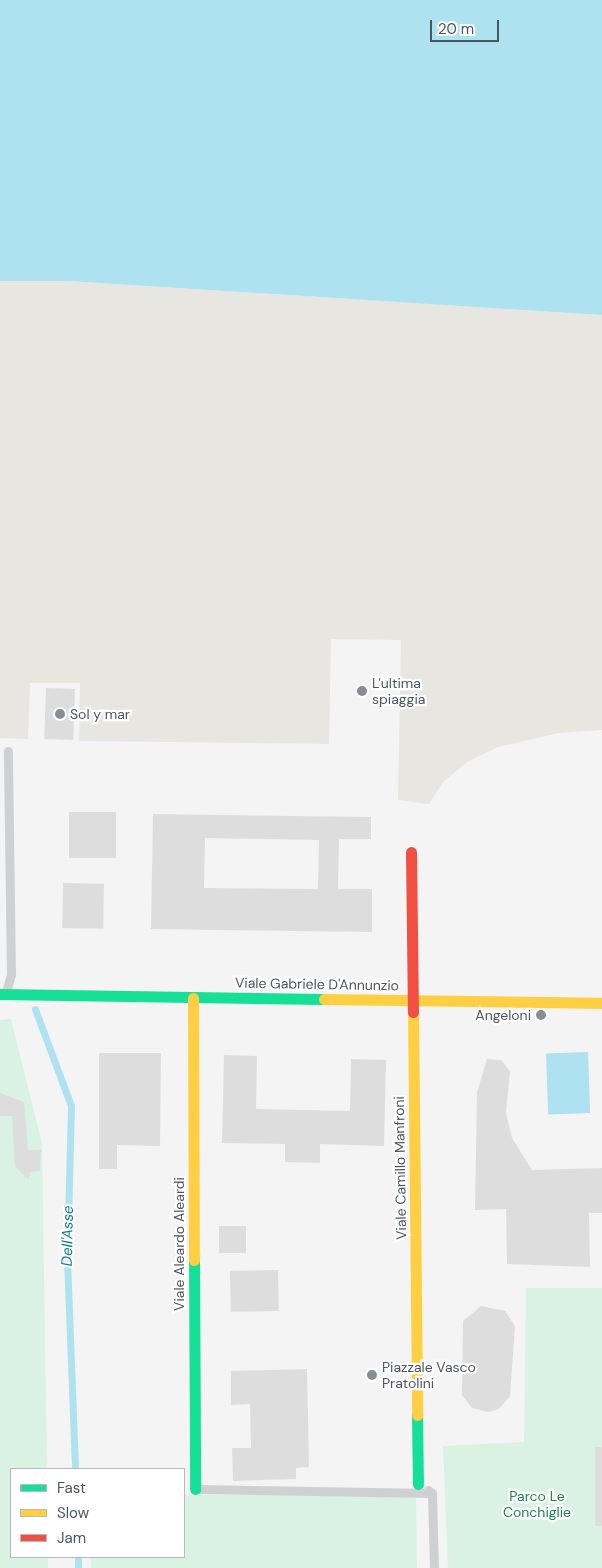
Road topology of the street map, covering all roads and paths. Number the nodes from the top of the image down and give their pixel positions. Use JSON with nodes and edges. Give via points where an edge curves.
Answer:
{"nodes":[{"id":1,"x":8,"y":751,"type":"dead end"},
{"id":2,"x":411,"y":852,"type":"dead end"},
{"id":3,"x":3,"y":994,"type":"edge"},
{"id":4,"x":193,"y":998,"type":"junction"},
{"id":5,"x":413,"y":1001,"type":"junction"},
{"id":6,"x":602,"y":1003,"type":"edge"},
{"id":7,"x":418,"y":1484,"type":"joint"},
{"id":8,"x":195,"y":1489,"type":"joint"},
{"id":9,"x":432,"y":1493,"type":"junction"},
{"id":10,"x":434,"y":1568,"type":"edge"}],
"edges":[{"from":1,"to":3,"type":"lane","via":[[11,974]]},
{"from":2,"to":5,"type":"street","name":"Viale Camillo Manfroni"},
{"from":3,"to":4,"type":"street","name":"Viale Gabriele D'Annunzio"},
{"from":4,"to":5,"type":"street","name":"Viale Gabriele D'Annunzio"},
{"from":4,"to":8,"type":"street","name":"Viale Aleardo Aleardi"},
{"from":5,"to":6,"type":"street","name":"Viale Gabriele D'Annunzio"},
{"from":5,"to":7,"type":"street","name":"Viale Camillo Manfroni"},
{"from":7,"to":9,"type":"lane"},
{"from":8,"to":9,"type":"lane"},
{"from":9,"to":10,"type":"lane"}]}
